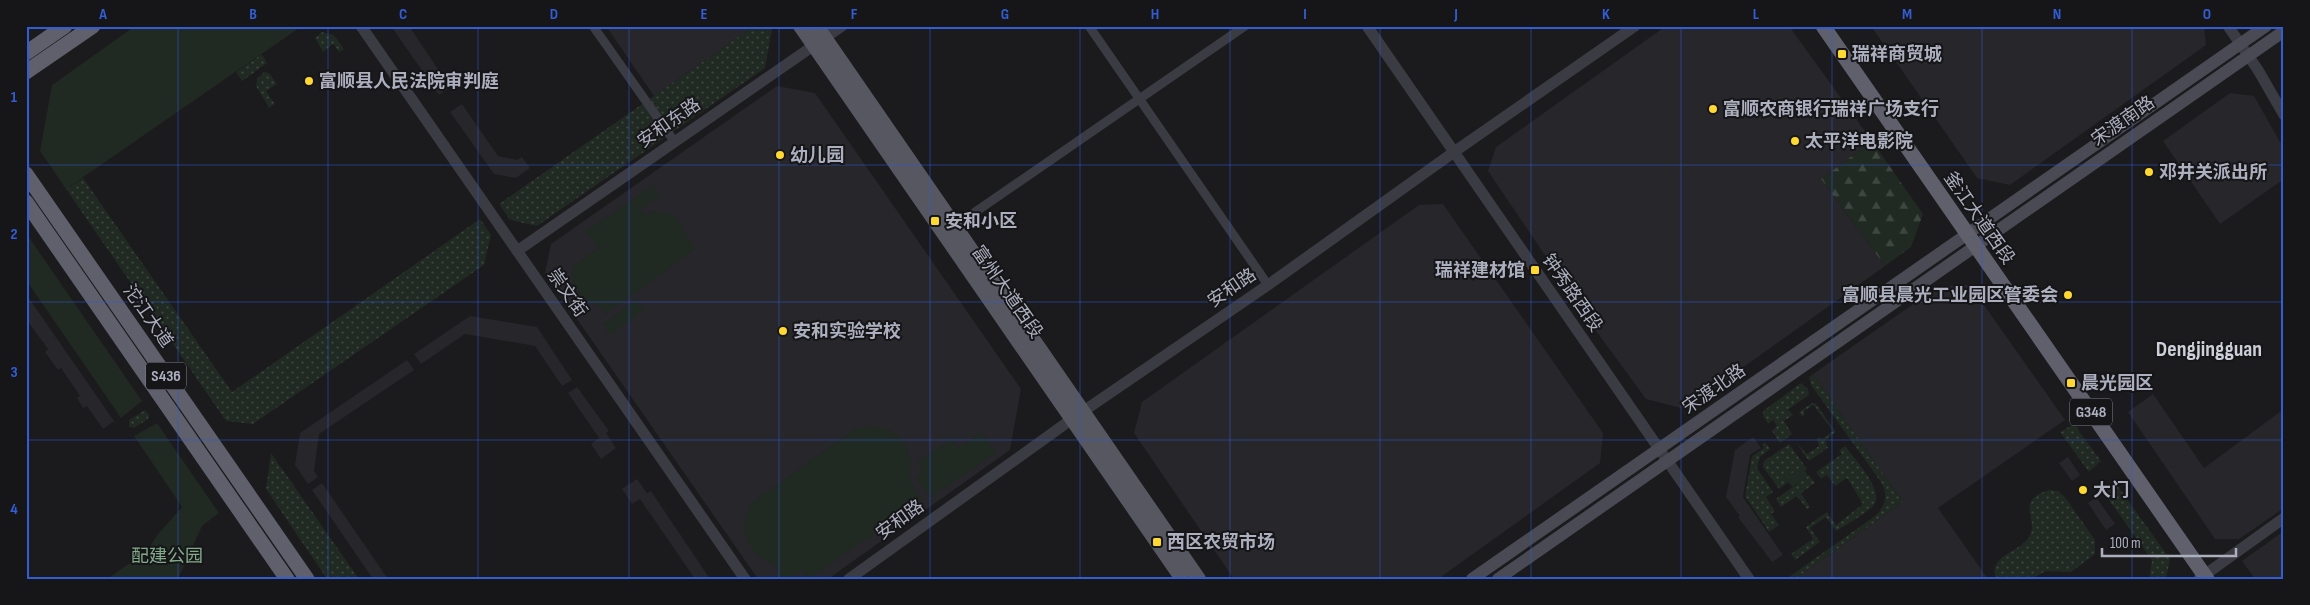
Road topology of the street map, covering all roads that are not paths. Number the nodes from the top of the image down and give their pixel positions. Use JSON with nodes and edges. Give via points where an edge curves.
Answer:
{"nodes":[{"id":1,"x":64,"y":26,"type":"edge"},
{"id":2,"x":92,"y":26,"type":"edge"},
{"id":3,"x":361,"y":26,"type":"edge"},
{"id":4,"x":594,"y":26,"type":"edge"},
{"id":5,"x":800,"y":26,"type":"edge"},
{"id":6,"x":842,"y":26,"type":"edge"},
{"id":7,"x":1088,"y":26,"type":"edge"},
{"id":8,"x":1245,"y":26,"type":"edge"},
{"id":9,"x":1367,"y":26,"type":"edge"},
{"id":10,"x":1635,"y":26,"type":"edge"},
{"id":11,"x":1823,"y":26,"type":"edge"},
{"id":12,"x":1835,"y":26,"type":"edge"},
{"id":13,"x":2228,"y":26,"type":"edge"},
{"id":14,"x":2266,"y":26,"type":"edge"},
{"id":15,"x":2284,"y":30,"type":"edge"},
{"id":16,"x":818,"y":36,"type":"edge"},
{"id":17,"x":2240,"y":44,"type":"junction"},
{"id":18,"x":26,"y":53,"type":"edge"},
{"id":19,"x":2248,"y":56,"type":"junction"},
{"id":20,"x":26,"y":72,"type":"edge"},
{"id":21,"x":1139,"y":99,"type":"junction"},
{"id":22,"x":2284,"y":115,"type":"edge"},
{"id":23,"x":674,"y":141,"type":"junction"},
{"id":24,"x":1454,"y":152,"type":"junction"},
{"id":25,"x":26,"y":174,"type":"edge"},
{"id":26,"x":26,"y":202,"type":"edge"},
{"id":27,"x":955,"y":226,"type":"junction"},
{"id":28,"x":1975,"y":237,"type":"junction"},
{"id":29,"x":517,"y":251,"type":"junction"},
{"id":30,"x":1268,"y":284,"type":"junction"},
{"id":31,"x":1077,"y":415,"type":"junction"},
{"id":32,"x":1659,"y":449,"type":"junction"},
{"id":33,"x":1667,"y":461,"type":"junction"},
{"id":34,"x":2284,"y":518,"type":"edge"},
{"id":35,"x":2208,"y":576,"type":"edge"},
{"id":36,"x":287,"y":579,"type":"edge"},
{"id":37,"x":307,"y":579,"type":"edge"},
{"id":38,"x":746,"y":579,"type":"edge"},
{"id":39,"x":850,"y":579,"type":"edge"},
{"id":40,"x":1182,"y":579,"type":"edge"},
{"id":41,"x":1199,"y":579,"type":"edge"},
{"id":42,"x":1472,"y":579,"type":"edge"},
{"id":43,"x":1498,"y":579,"type":"edge"},
{"id":44,"x":1749,"y":579,"type":"edge"}],
"edges":[{"from":1,"to":18,"type":"highway"},
{"from":2,"to":20,"type":"highway"},
{"from":3,"to":29,"type":"street","name":"崇文街"},
{"from":4,"to":23,"type":"street"},
{"from":5,"to":16,"type":"main road","name":"富州大道西段"},
{"from":6,"to":16,"type":"street","name":"安和东路"},
{"from":7,"to":21,"type":"street"},
{"from":8,"to":21,"type":"street"},
{"from":9,"to":24,"type":"street","name":"钟秀路西段"},
{"from":10,"to":24,"type":"street","name":"安和路"},
{"from":11,"to":28,"type":"highway","name":"釜江大道西段","number":"G348"},
{"from":12,"to":28,"type":"highway","name":"釜江大道西段","number":"G348"},
{"from":13,"to":17,"type":"street"},
{"from":14,"to":17,"type":"main road","name":"宋渡南路"},
{"from":15,"to":19,"type":"main road","name":"宋渡南路"},
{"from":16,"to":23,"type":"street","name":"安和东路"},
{"from":16,"to":27,"type":"main road","name":"富州大道西段"},
{"from":16,"to":31,"type":"main road","name":"富州大道西段"},
{"from":17,"to":19,"type":"street"},
{"from":17,"to":28,"type":"main road","name":"宋渡南路"},
{"from":19,"to":22,"type":"street"},
{"from":19,"to":28,"type":"main road","name":"宋渡南路"},
{"from":21,"to":27,"type":"street"},
{"from":21,"to":30,"type":"street"},
{"from":23,"to":29,"type":"street","name":"安和东路"},
{"from":24,"to":30,"type":"street","name":"安和路"},
{"from":24,"to":32,"type":"street","name":"钟秀路西段"},
{"from":25,"to":37,"type":"highway","name":"沱江大道","number":"S436"},
{"from":26,"to":36,"type":"highway","name":"沱江大道","number":"S436"},
{"from":27,"to":31,"type":"main road","name":"富州大道西段"},
{"from":28,"to":32,"type":"main road","name":"宋渡北路"},
{"from":28,"to":33,"type":"main road","name":"宋渡北路"},
{"from":28,"to":35,"type":"highway","name":"釜江大道西段","number":"G348"},
{"from":29,"to":38,"type":"street","name":"崇文街"},
{"from":30,"to":31,"type":"street","name":"安和路"},
{"from":31,"to":39,"type":"street","name":"安和路"},
{"from":31,"to":40,"type":"main road","name":"富州大道西段"},
{"from":31,"to":41,"type":"main road","name":"富州大道西段"},
{"from":32,"to":33,"type":"street","name":"钟秀路西段"},
{"from":32,"to":42,"type":"main road","name":"宋渡北路"},
{"from":33,"to":43,"type":"main road","name":"宋渡北路"},
{"from":33,"to":44,"type":"street","name":"钟秀路西段"},
{"from":34,"to":35,"type":"street"}]}
